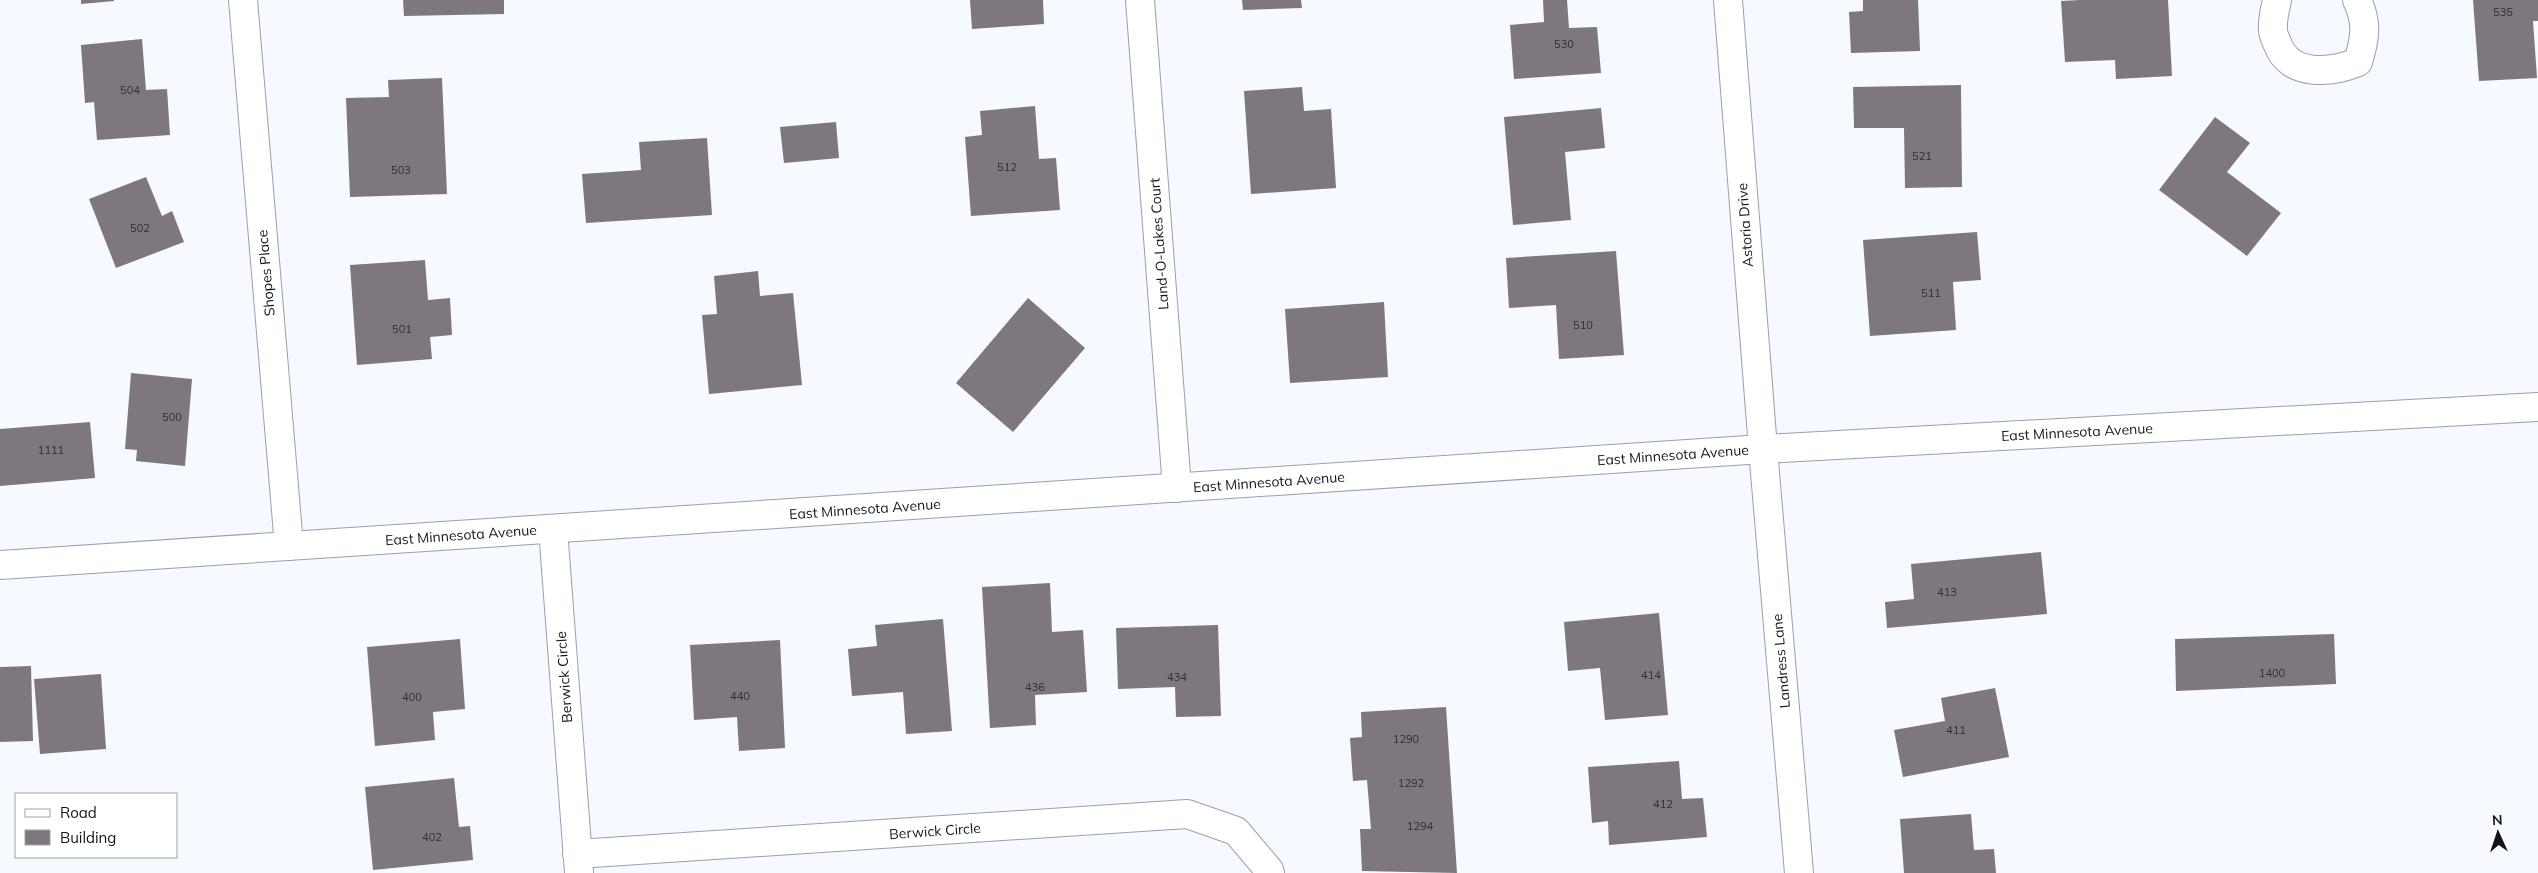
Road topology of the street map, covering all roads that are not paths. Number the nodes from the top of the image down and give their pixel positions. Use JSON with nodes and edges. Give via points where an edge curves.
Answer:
{"nodes":[{"id":1,"x":243,"y":0,"type":"edge"},
{"id":2,"x":1140,"y":0,"type":"edge"},
{"id":3,"x":1728,"y":0,"type":"edge"},
{"id":4,"x":2277,"y":0,"type":"edge"},
{"id":5,"x":2357,"y":0,"type":"edge"},
{"id":6,"x":2538,"y":406,"type":"edge"},
{"id":7,"x":1762,"y":450,"type":"junction"},
{"id":8,"x":1177,"y":488,"type":"junction"},
{"id":9,"x":552,"y":529,"type":"junction"},
{"id":10,"x":289,"y":546,"type":"junction"},
{"id":11,"x":0,"y":566,"type":"edge"},
{"id":12,"x":578,"y":864,"type":"edge"},
{"id":13,"x":1270,"y":873,"type":"edge"},
{"id":14,"x":1799,"y":873,"type":"edge"}],
"edges":[{"from":1,"to":10,"type":"street","name":"Shopes Place"},
{"from":2,"to":8,"type":"street","name":"Land-O-Lakes Court"},
{"from":3,"to":7,"type":"street","name":"Astoria Drive"},
{"from":4,"to":5,"type":"street","via":[[2273,32],[2287,61],[2298,67],[2322,69],[2341,69],[2358,62],[2366,25]]},
{"from":6,"to":7,"type":"street","name":"East Minnesota Avenue"},
{"from":7,"to":8,"type":"street","name":"East Minnesota Avenue"},
{"from":7,"to":14,"type":"street","name":"Landress Lane"},
{"from":8,"to":9,"type":"street","name":"East Minnesota Avenue"},
{"from":9,"to":10,"type":"street","name":"East Minnesota Avenue"},
{"from":9,"to":12,"type":"street","name":"Berwick Circle"},
{"from":10,"to":11,"type":"street","name":"East Minnesota Avenue"},
{"from":12,"to":13,"type":"street","name":"Berwick Circle","via":[[1187,814],[1236,831]]}]}
